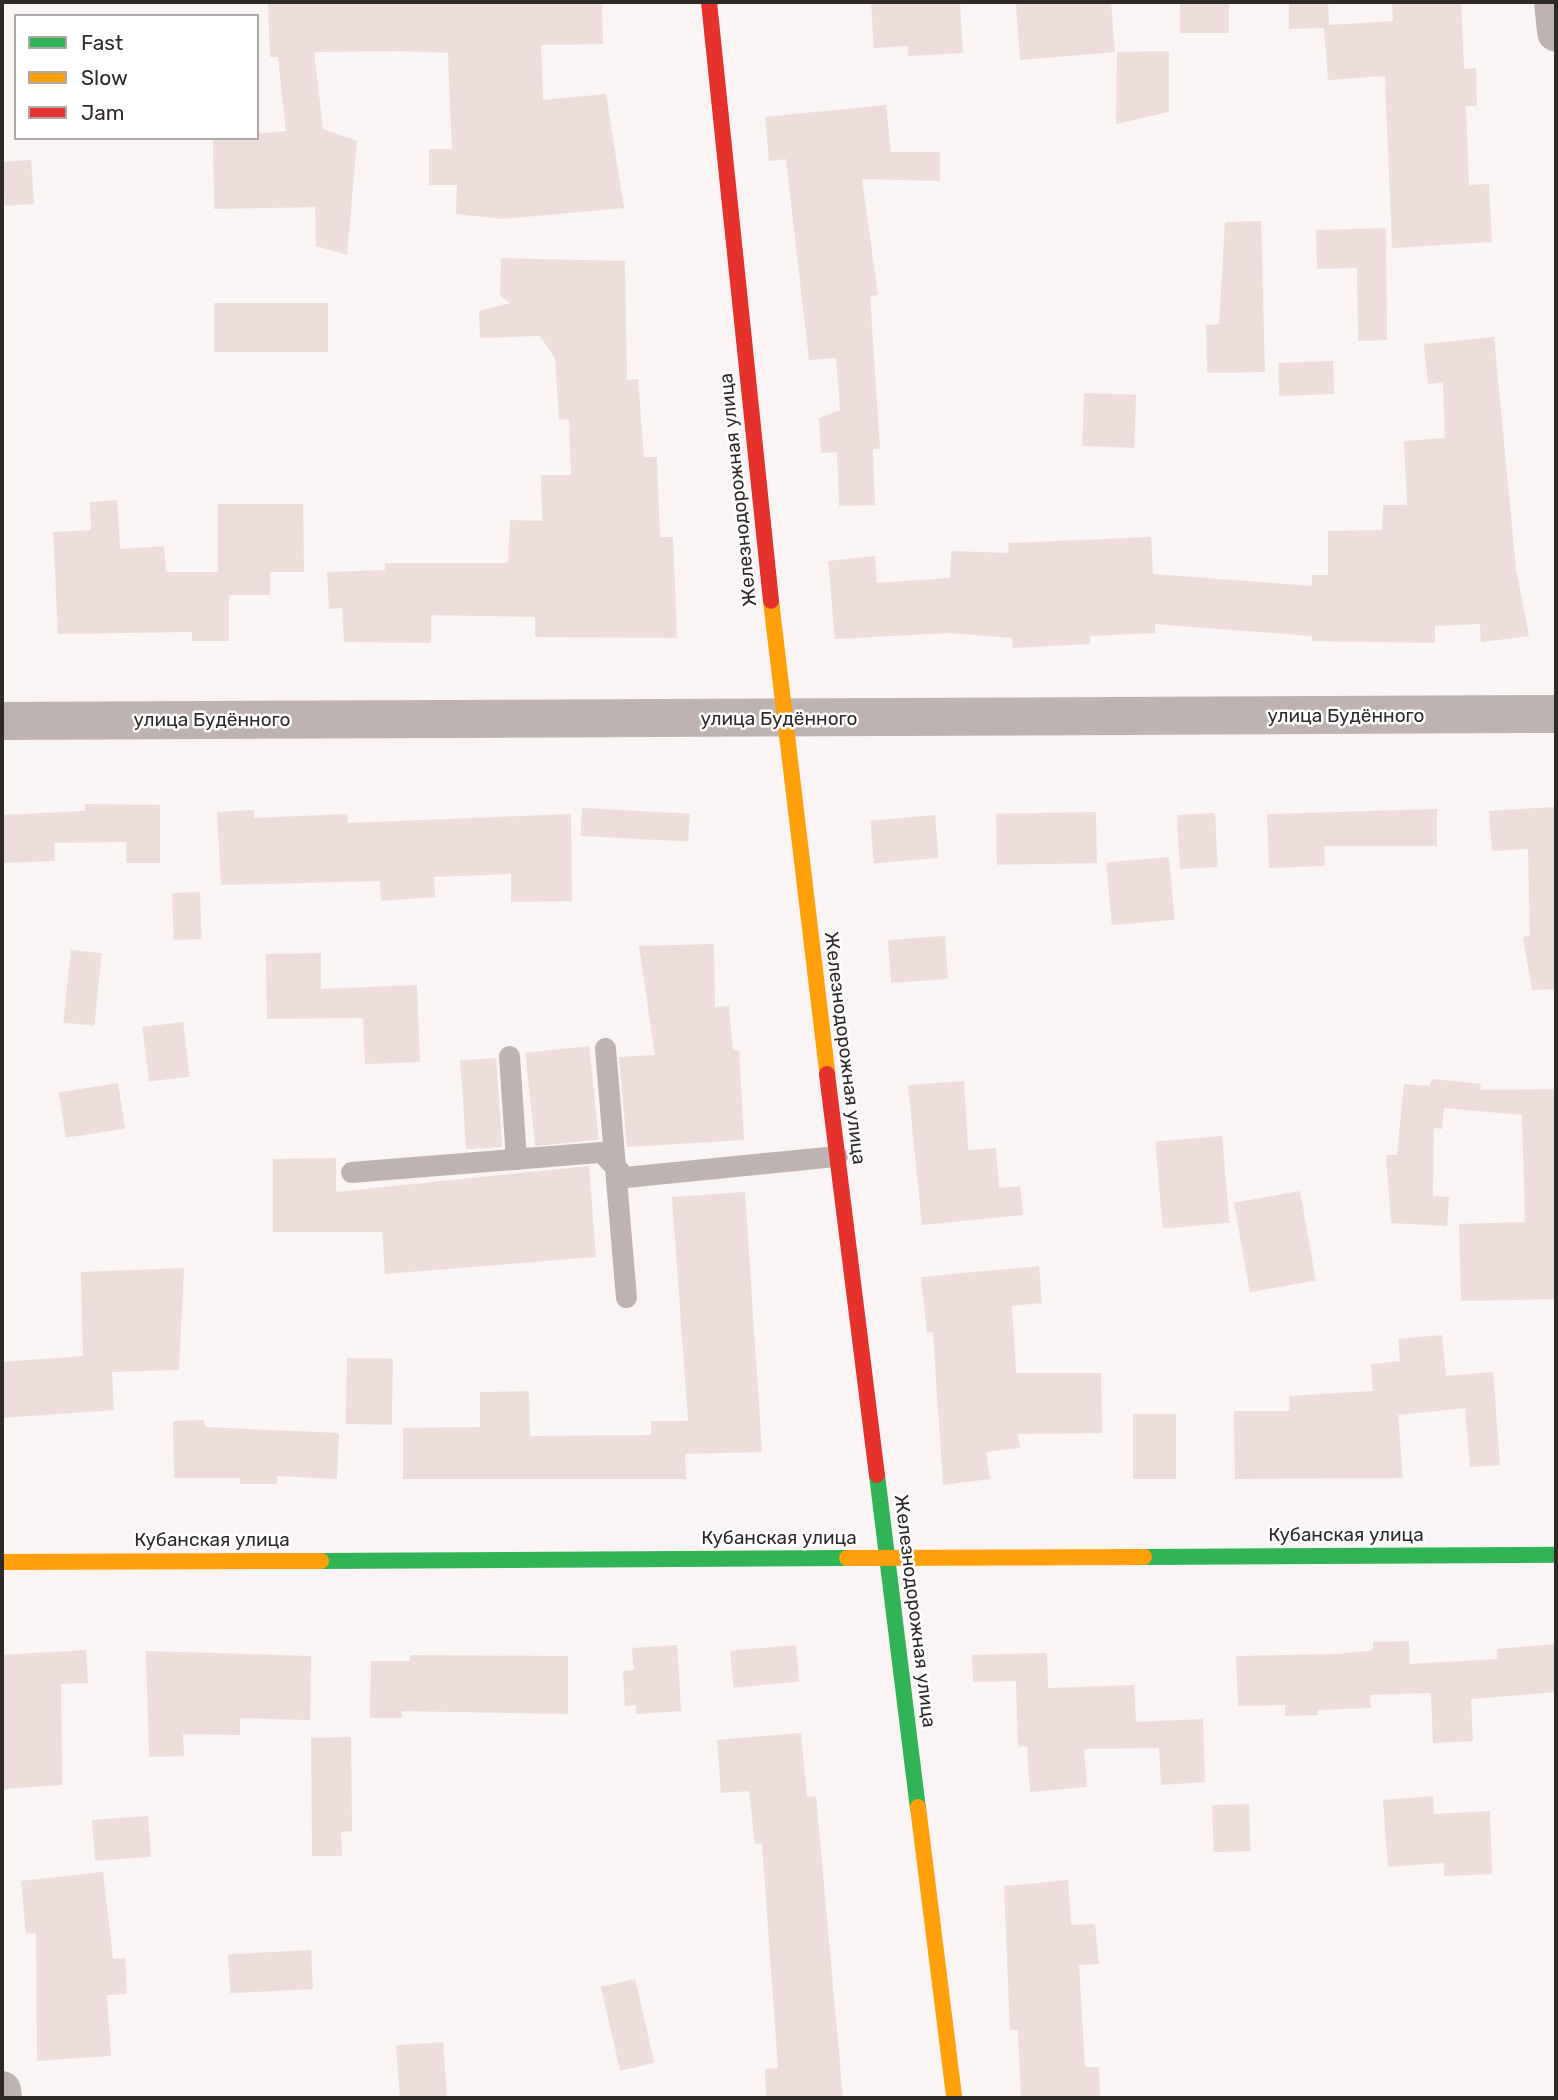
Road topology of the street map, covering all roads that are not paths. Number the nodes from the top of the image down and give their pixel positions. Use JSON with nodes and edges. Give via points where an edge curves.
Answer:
{"nodes":[{"id":1,"x":709,"y":2,"type":"edge"},
{"id":2,"x":1553,"y":2,"type":"edge"},
{"id":3,"x":1556,"y":33,"type":"edge"},
{"id":4,"x":1556,"y":714,"type":"edge"},
{"id":5,"x":2,"y":720,"type":"edge"},
{"id":6,"x":783,"y":720,"type":"junction"},
{"id":7,"x":605,"y":1048,"type":"dead end"},
{"id":8,"x":509,"y":1056,"type":"dead end"},
{"id":9,"x":837,"y":1156,"type":"junction"},
{"id":10,"x":516,"y":1159,"type":"junction"},
{"id":11,"x":614,"y":1165,"type":"junction"},
{"id":12,"x":351,"y":1172,"type":"dead end"},
{"id":13,"x":626,"y":1297,"type":"dead end"},
{"id":14,"x":1556,"y":1555,"type":"edge"},
{"id":15,"x":888,"y":1558,"type":"junction"},
{"id":16,"x":2,"y":1562,"type":"edge"},
{"id":17,"x":2,"y":2090,"type":"edge"},
{"id":18,"x":3,"y":2098,"type":"edge"},
{"id":19,"x":954,"y":2098,"type":"edge"}],
"edges":[{"from":1,"to":6,"type":"street","name":"Железнодорожная улица"},
{"from":2,"to":3,"type":"street"},
{"from":4,"to":6,"type":"street","name":"улица Будённого"},
{"from":5,"to":6,"type":"street","name":"улица Будённого"},
{"from":6,"to":9,"type":"street","name":"Железнодорожная улица"},
{"from":7,"to":11,"type":"lane"},
{"from":8,"to":10,"type":"lane"},
{"from":9,"to":11,"type":"lane","via":[[625,1177]]},
{"from":9,"to":15,"type":"street","name":"Железнодорожная улица"},
{"from":10,"to":11,"type":"lane","via":[[601,1153]]},
{"from":10,"to":12,"type":"lane"},
{"from":11,"to":13,"type":"lane"},
{"from":14,"to":15,"type":"street","name":"Кубанская улица"},
{"from":15,"to":16,"type":"street","name":"Кубанская улица"},
{"from":15,"to":19,"type":"street","name":"Железнодорожная улица"},
{"from":17,"to":18,"type":"street"}]}
